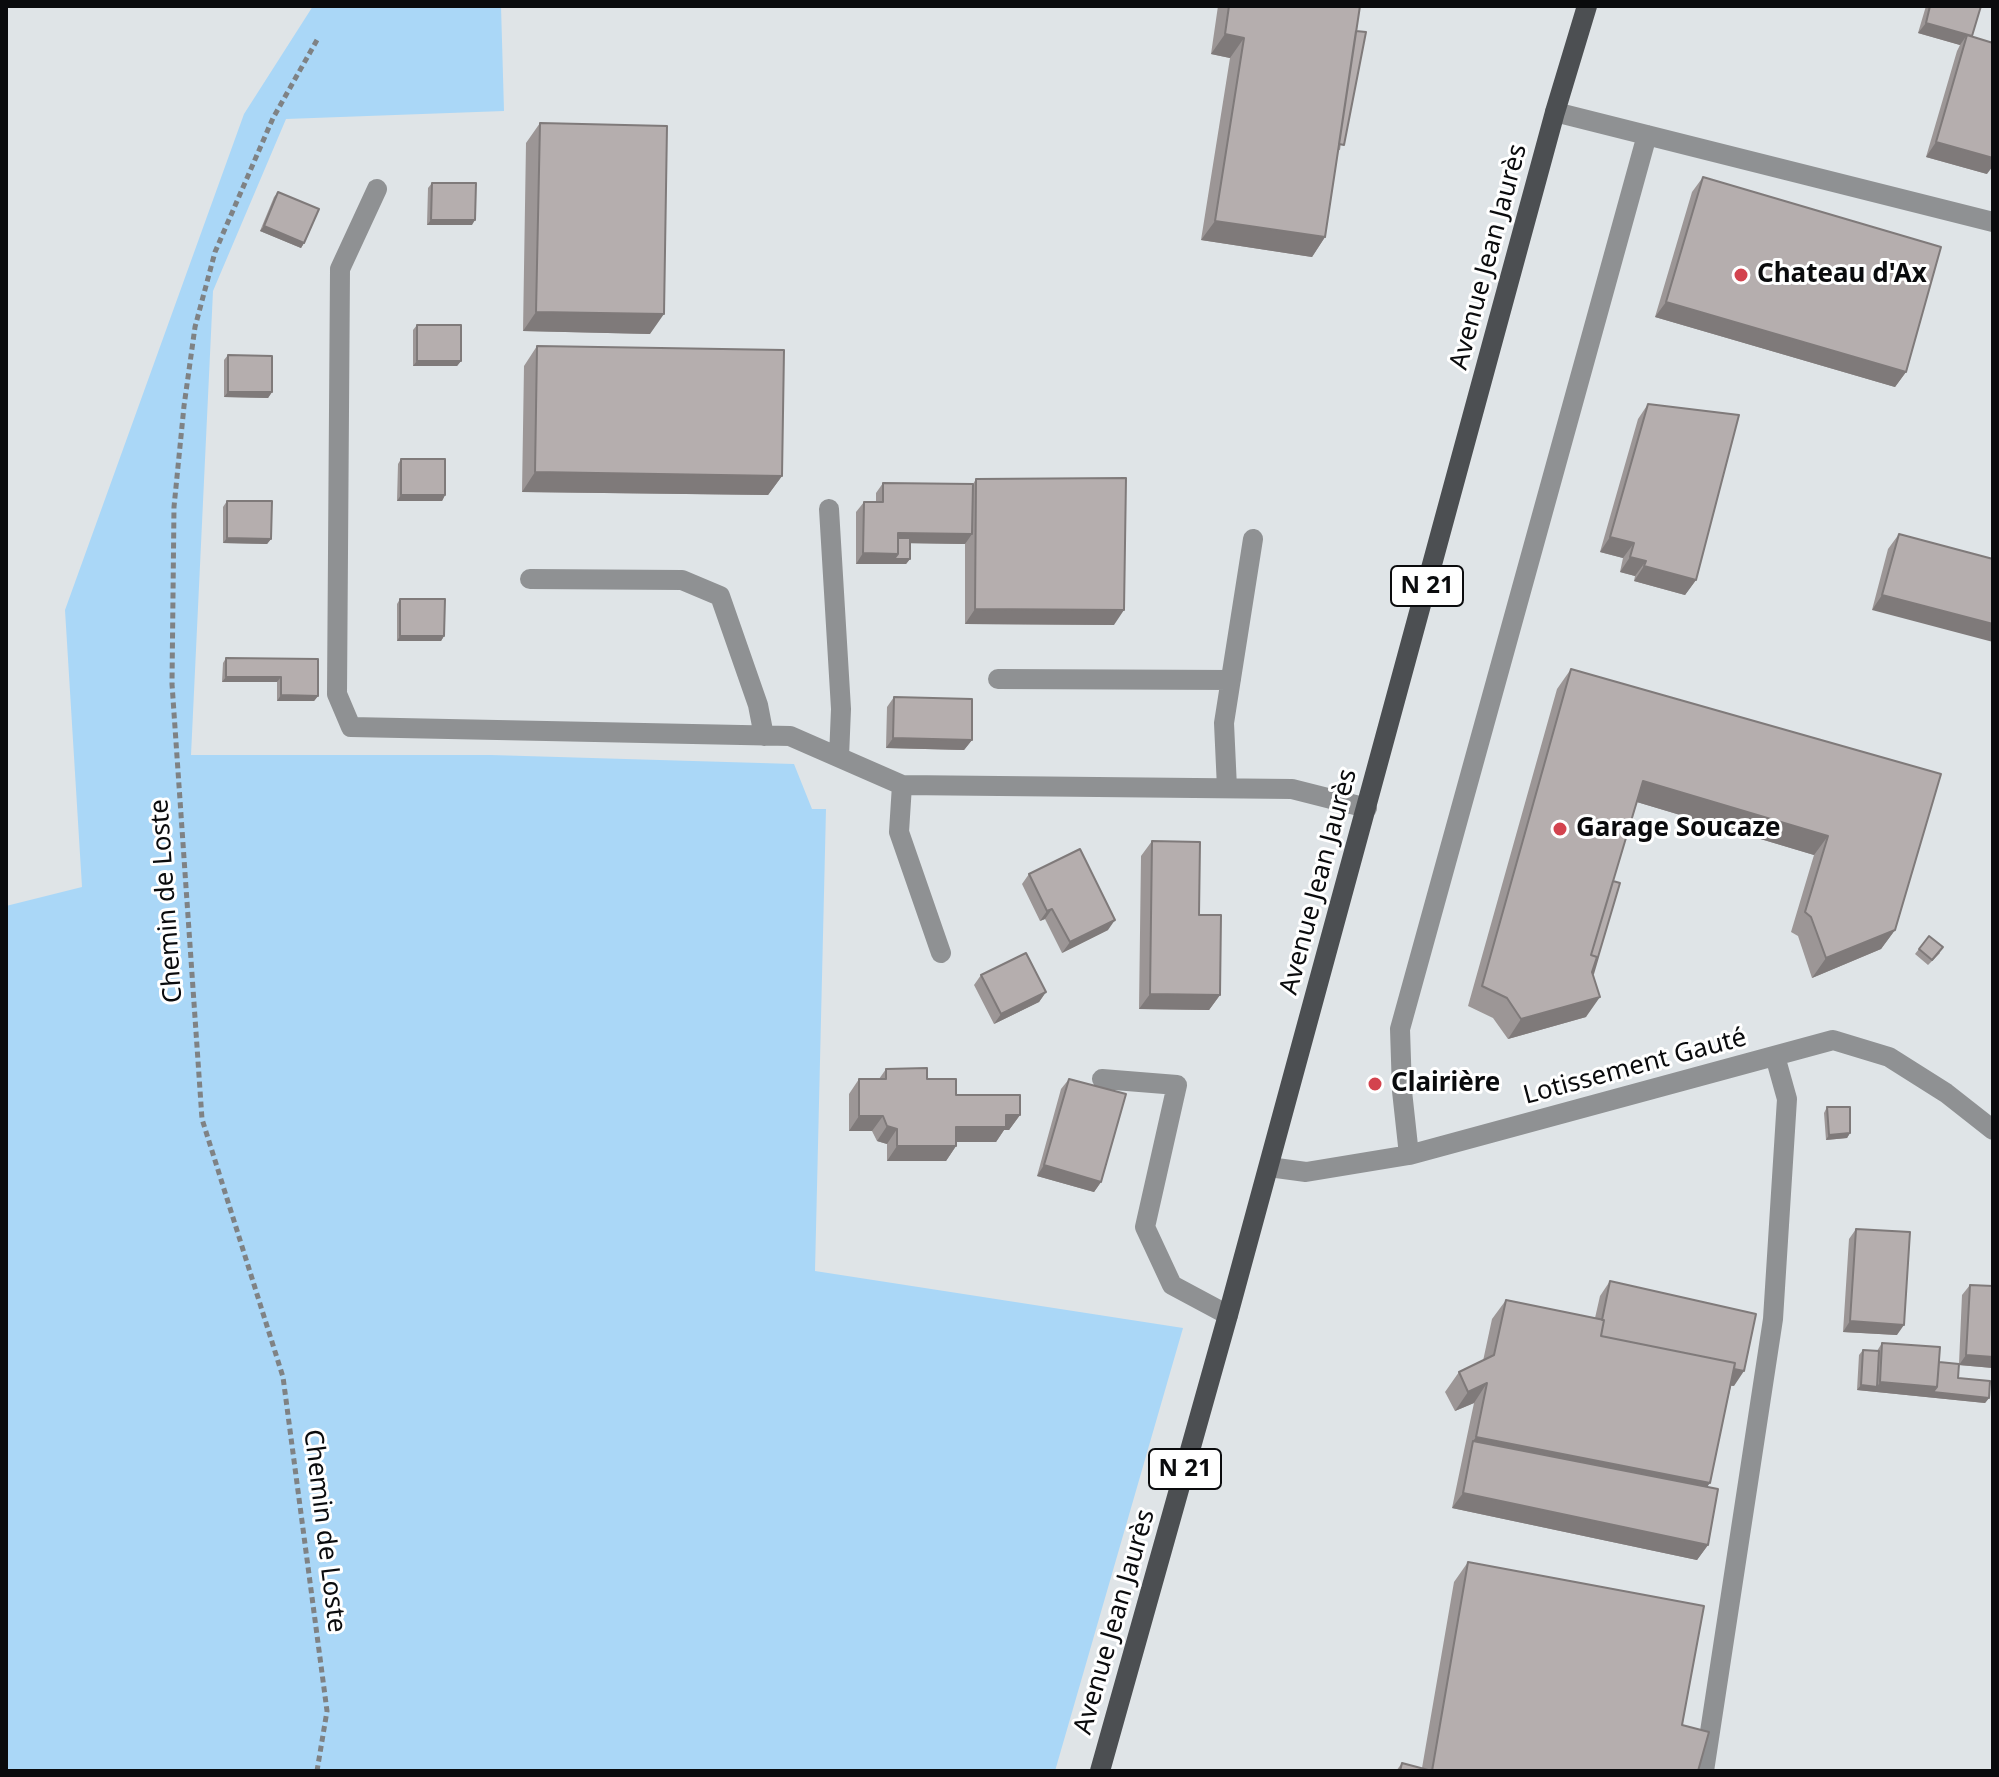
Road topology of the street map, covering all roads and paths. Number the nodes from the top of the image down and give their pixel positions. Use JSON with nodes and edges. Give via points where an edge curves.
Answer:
{"nodes":[{"id":1,"x":1587,"y":6,"type":"edge"},
{"id":2,"x":317,"y":40,"type":"dead end"},
{"id":3,"x":1555,"y":112,"type":"junction"},
{"id":4,"x":1647,"y":135,"type":"junction"},
{"id":5,"x":377,"y":189,"type":"dead end"},
{"id":6,"x":1993,"y":222,"type":"edge"},
{"id":7,"x":829,"y":509,"type":"dead end"},
{"id":8,"x":1253,"y":539,"type":"dead end"},
{"id":9,"x":530,"y":579,"type":"dead end"},
{"id":10,"x":998,"y":679,"type":"dead end"},
{"id":11,"x":1231,"y":680,"type":"junction"},
{"id":12,"x":764,"y":736,"type":"junction"},
{"id":13,"x":839,"y":757,"type":"junction"},
{"id":14,"x":902,"y":785,"type":"junction"},
{"id":15,"x":1227,"y":788,"type":"junction"},
{"id":16,"x":1367,"y":808,"type":"junction"},
{"id":17,"x":941,"y":953,"type":"dead end"},
{"id":18,"x":1775,"y":1056,"type":"junction"},
{"id":19,"x":1102,"y":1079,"type":"dead end"},
{"id":20,"x":1993,"y":1130,"type":"edge"},
{"id":21,"x":1409,"y":1155,"type":"junction"},
{"id":22,"x":1269,"y":1167,"type":"junction"},
{"id":23,"x":1228,"y":1315,"type":"junction"},
{"id":24,"x":317,"y":1771,"type":"edge"},
{"id":25,"x":1100,"y":1771,"type":"edge"},
{"id":26,"x":1704,"y":1771,"type":"edge"}],
"edges":[{"from":1,"to":3,"type":"main road","name":"Avenue Jean Jaurès","number":"N 21"},
{"from":2,"to":24,"type":"path","name":"Chemin de Loste","via":[[273,118],[215,252],[195,327],[174,507],[172,684],[202,1119],[283,1377],[327,1711]]},
{"from":3,"to":4,"type":"street"},
{"from":3,"to":16,"type":"main road","name":"Avenue Jean Jaurès","number":"N 21"},
{"from":4,"to":6,"type":"street"},
{"from":4,"to":21,"type":"street","via":[[1400,1029]]},
{"from":5,"to":12,"type":"street","via":[[340,269],[337,694],[351,727]]},
{"from":7,"to":13,"type":"street"},
{"from":8,"to":11,"type":"street"},
{"from":9,"to":12,"type":"street","via":[[682,580],[720,596]]},
{"from":10,"to":11,"type":"street"},
{"from":11,"to":15,"type":"street","via":[[1224,723]]},
{"from":12,"to":13,"type":"street","via":[[790,736]]},
{"from":13,"to":14,"type":"street"},
{"from":14,"to":15,"type":"street"},
{"from":14,"to":17,"type":"street","via":[[899,832]]},
{"from":15,"to":16,"type":"street","via":[[1292,789]]},
{"from":16,"to":22,"type":"main road","name":"Avenue Jean Jaurès","number":"N 21"},
{"from":18,"to":20,"type":"street","name":"Lotissement Gauté","via":[[1833,1040],[1889,1057]]},
{"from":18,"to":21,"type":"street","name":"Lotissement Gauté"},
{"from":18,"to":26,"type":"street","via":[[1787,1099],[1773,1319]]},
{"from":19,"to":23,"type":"street","via":[[1177,1085],[1145,1227],[1172,1285]]},
{"from":21,"to":22,"type":"street","name":"Lotissement Gauté","via":[[1306,1172]]},
{"from":22,"to":23,"type":"main road","name":"Avenue Jean Jaurès","number":"N 21"},
{"from":23,"to":25,"type":"main road","name":"Avenue Jean Jaurès","number":"N 21"}]}
